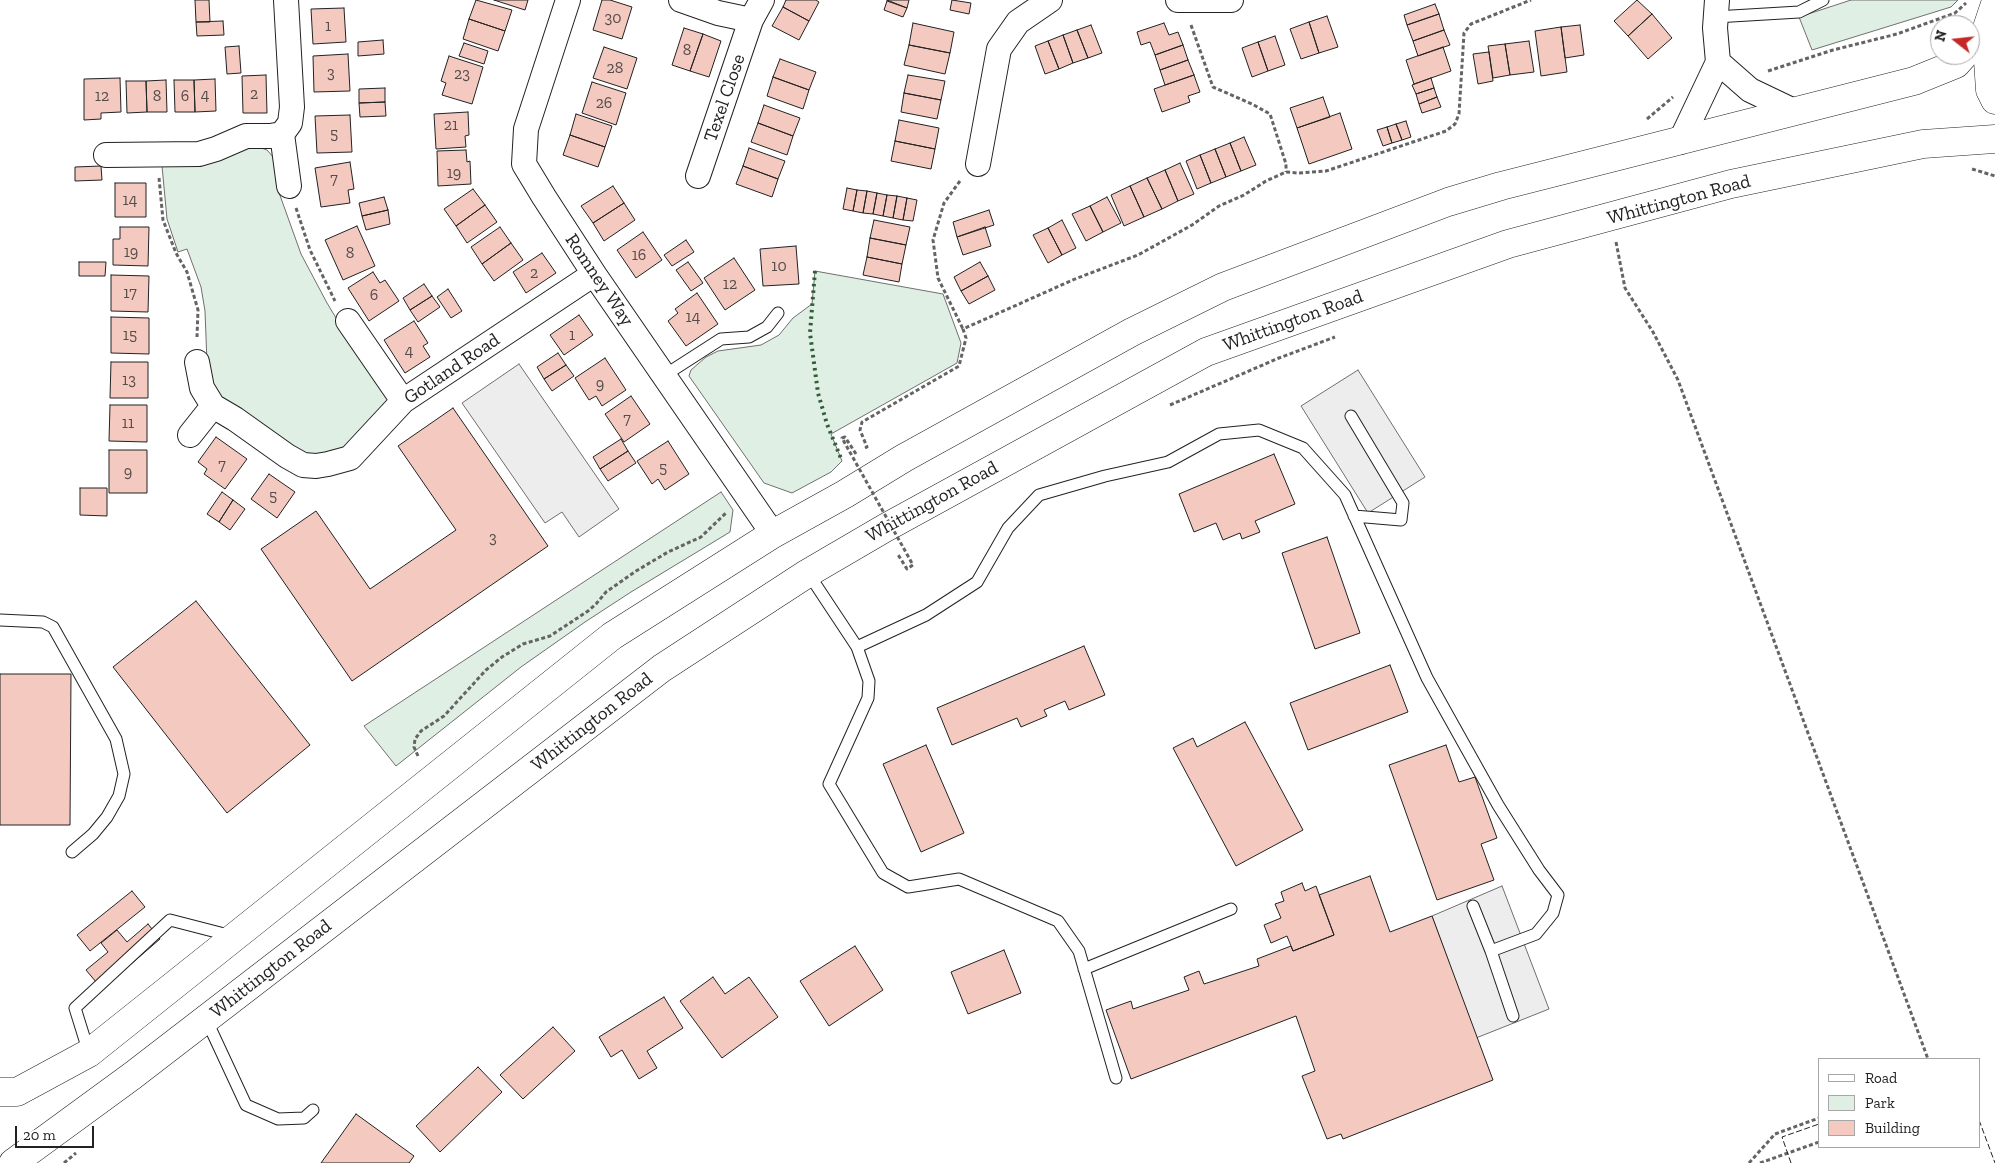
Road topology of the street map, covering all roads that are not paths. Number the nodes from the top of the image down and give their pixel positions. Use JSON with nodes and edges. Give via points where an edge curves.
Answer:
{"nodes":[{"id":1,"x":286,"y":0,"type":"edge"},
{"id":2,"x":568,"y":0,"type":"edge"},
{"id":3,"x":681,"y":0,"type":"edge"},
{"id":4,"x":1050,"y":0,"type":"edge"},
{"id":5,"x":1231,"y":0,"type":"edge"},
{"id":6,"x":1822,"y":0,"type":"edge"},
{"id":7,"x":1181,"y":1,"type":"edge"},
{"id":8,"x":1995,"y":4,"type":"edge"},
{"id":9,"x":1716,"y":8,"type":"edge"},
{"id":10,"x":757,"y":10,"type":"edge"},
{"id":11,"x":1980,"y":36,"type":"edge"},
{"id":12,"x":1980,"y":48,"type":"edge"},
{"id":13,"x":1718,"y":62,"type":"junction"},
{"id":14,"x":1954,"y":65,"type":"edge"},
{"id":15,"x":1995,"y":100,"type":"edge"},
{"id":16,"x":1796,"y":112,"type":"junction"},
{"id":17,"x":282,"y":134,"type":"junction"},
{"id":18,"x":1995,"y":139,"type":"edge"},
{"id":19,"x":1680,"y":142,"type":"junction"},
{"id":20,"x":106,"y":155,"type":"dead end"},
{"id":21,"x":978,"y":164,"type":"road end"},
{"id":22,"x":698,"y":176,"type":"dead end"},
{"id":23,"x":289,"y":186,"type":"road end"},
{"id":24,"x":594,"y":274,"type":"junction"},
{"id":25,"x":778,"y":313,"type":"dead end"},
{"id":26,"x":348,"y":321,"type":"road end"},
{"id":27,"x":197,"y":362,"type":"road end"},
{"id":28,"x":665,"y":375,"type":"junction"},
{"id":29,"x":404,"y":400,"type":"junction"},
{"id":30,"x":213,"y":406,"type":"junction"},
{"id":31,"x":1352,"y":416,"type":"dead end"},
{"id":32,"x":190,"y":435,"type":"dead end"},
{"id":33,"x":1354,"y":516,"type":"junction"},
{"id":34,"x":774,"y":534,"type":"junction"},
{"id":35,"x":808,"y":573,"type":"junction"},
{"id":36,"x":0,"y":620,"type":"edge"},
{"id":37,"x":857,"y":647,"type":"junction"},
{"id":38,"x":72,"y":852,"type":"dead end"},
{"id":39,"x":1473,"y":906,"type":"dead end"},
{"id":40,"x":1231,"y":909,"type":"dead end"},
{"id":41,"x":235,"y":937,"type":"junction"},
{"id":42,"x":1491,"y":951,"type":"junction"},
{"id":43,"x":1084,"y":969,"type":"junction"},
{"id":44,"x":1513,"y":1016,"type":"dead end"},
{"id":45,"x":206,"y":1019,"type":"junction"},
{"id":46,"x":89,"y":1053,"type":"junction"},
{"id":47,"x":1116,"y":1078,"type":"dead end"},
{"id":48,"x":0,"y":1092,"type":"edge"},
{"id":49,"x":313,"y":1110,"type":"dead end"},
{"id":50,"x":13,"y":1163,"type":"edge"}],
"edges":[{"from":1,"to":17,"type":"street","via":[[292,107],[290,123]]},
{"from":2,"to":24,"type":"street","name":"Romney Way","via":[[526,130],[524,164]]},
{"from":3,"to":10,"type":"street","via":[[718,13]]},
{"from":4,"to":21,"type":"street","via":[[1018,22],[999,49]]},
{"from":5,"to":7,"type":"street"},
{"from":6,"to":9,"type":"lane","via":[[1800,12]]},
{"from":8,"to":11,"type":"main road"},
{"from":9,"to":13,"type":"street"},
{"from":10,"to":22,"type":"street","name":"Texel Close"},
{"from":12,"to":15,"type":"main road"},
{"from":13,"to":16,"type":"street","via":[[1750,90]]},
{"from":13,"to":19,"type":"street"},
{"from":14,"to":16,"type":"main road","via":[[1914,81]]},
{"from":16,"to":19,"type":"main road"},
{"from":17,"to":20,"type":"street","via":[[246,136],[199,154]]},
{"from":17,"to":23,"type":"street"},
{"from":18,"to":35,"type":"main road","name":"Whittington Road","via":[[1923,144],[1731,184],[1508,244],[1206,352]]},
{"from":19,"to":34,"type":"main road","via":[[1448,202],[1223,287],[1132,332]]},
{"from":24,"to":28,"type":"street","name":"Romney Way"},
{"from":24,"to":29,"type":"street","name":"Gotland Road"},
{"from":25,"to":28,"type":"lane","via":[[767,327],[749,337],[721,338]]},
{"from":26,"to":29,"type":"street"},
{"from":27,"to":30,"type":"street","via":[[202,388]]},
{"from":28,"to":34,"type":"street","name":"Romney Way"},
{"from":29,"to":30,"type":"street","name":"Gotland Road","via":[[350,458],[316,466],[303,465],[287,456]]},
{"from":30,"to":32,"type":"street"},
{"from":31,"to":33,"type":"lane","via":[[1403,503],[1400,520]]},
{"from":33,"to":37,"type":"lane","via":[[1345,495],[1303,448],[1259,430],[1219,434],[1168,462],[1105,476],[1039,496],[1008,528],[977,582],[926,615]]},
{"from":33,"to":42,"type":"lane","via":[[1427,678],[1498,805],[1558,895],[1553,914],[1536,934]]},
{"from":34,"to":41,"type":"main road","via":[[612,636]]},
{"from":35,"to":37,"type":"lane"},
{"from":35,"to":45,"type":"main road","name":"Whittington Road","via":[[662,668]]},
{"from":36,"to":38,"type":"lane","via":[[42,622],[53,626],[116,739],[124,774],[119,796],[107,818]]},
{"from":37,"to":43,"type":"lane","via":[[870,681],[868,698],[830,784],[883,873],[908,887],[959,879],[1058,921],[1079,951]]},
{"from":39,"to":42,"type":"lane"},
{"from":40,"to":43,"type":"lane"},
{"from":41,"to":46,"type":"main road"},
{"from":41,"to":46,"type":"lane","via":[[170,920],[75,1008]]},
{"from":42,"to":44,"type":"lane"},
{"from":43,"to":47,"type":"lane"},
{"from":45,"to":49,"type":"lane","via":[[246,1105],[278,1119],[304,1118]]},
{"from":45,"to":50,"type":"main road","name":"Whittington Road"},
{"from":46,"to":48,"type":"main road","via":[[17,1092]]}]}
